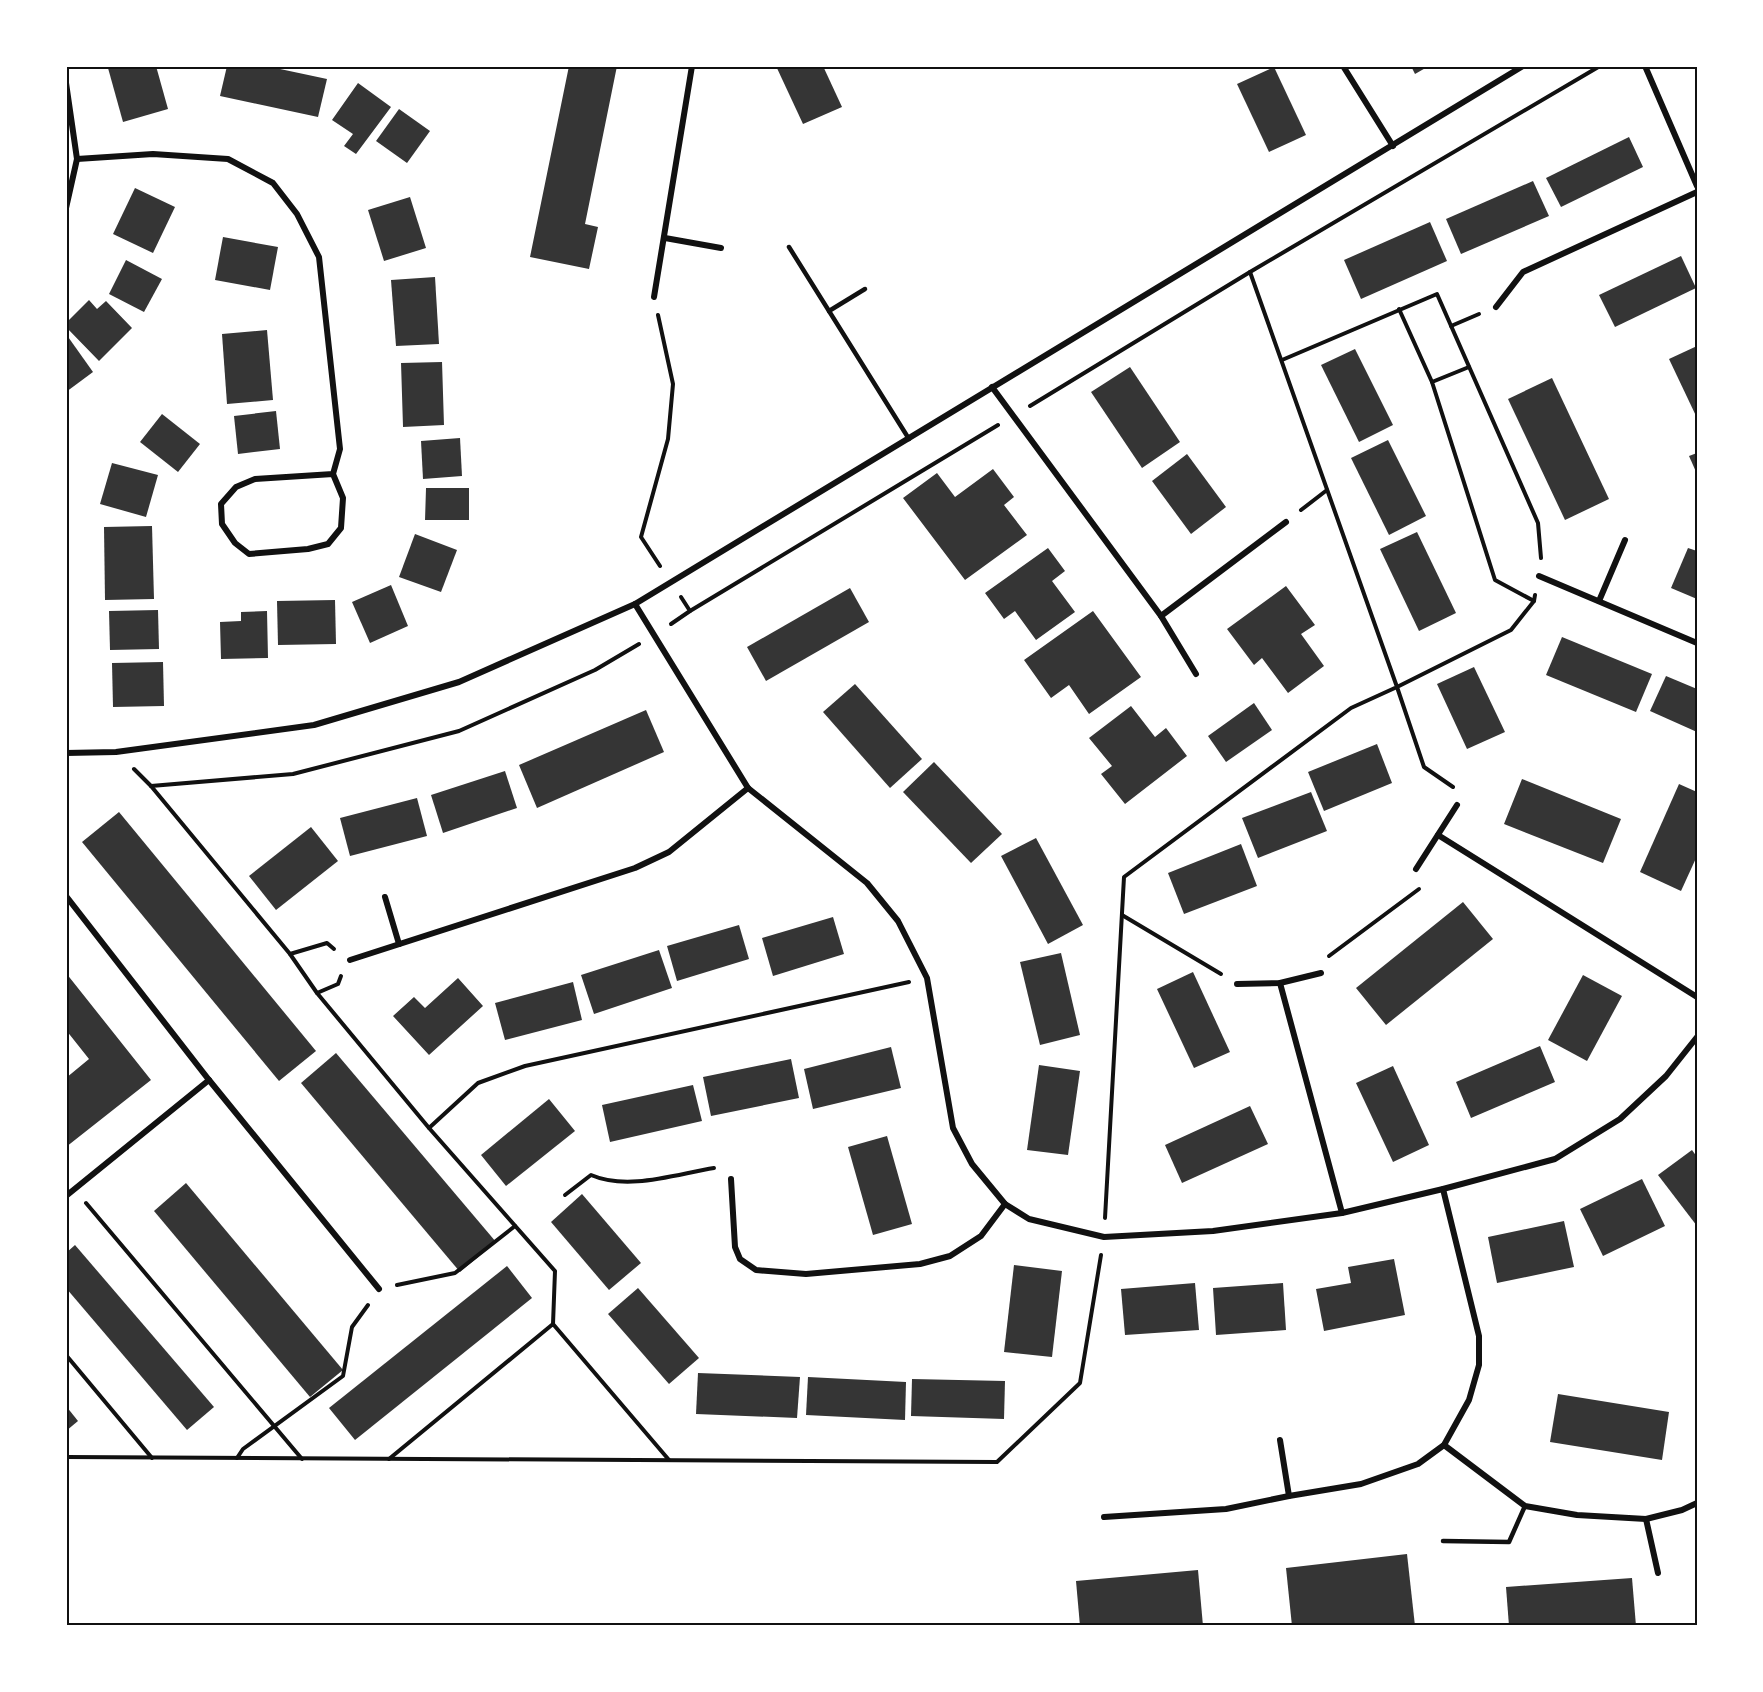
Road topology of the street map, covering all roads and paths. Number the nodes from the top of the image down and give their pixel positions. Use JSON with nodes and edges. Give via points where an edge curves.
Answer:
{"nodes":[{"id":1,"x":692,"y":66,"type":"edge"},
{"id":2,"x":1343,"y":66,"type":"edge"},
{"id":3,"x":1523,"y":66,"type":"edge"},
{"id":4,"x":1600,"y":66,"type":"edge"},
{"id":5,"x":1645,"y":66,"type":"edge"},
{"id":6,"x":66,"y":82,"type":"edge"},
{"id":7,"x":1393,"y":146,"type":"junction"},
{"id":8,"x":77,"y":159,"type":"junction"},
{"id":9,"x":1697,"y":186,"type":"edge"},
{"id":10,"x":1697,"y":192,"type":"edge"},
{"id":11,"x":66,"y":208,"type":"edge"},
{"id":12,"x":665,"y":238,"type":"junction"},
{"id":13,"x":789,"y":247,"type":"dead end"},
{"id":14,"x":722,"y":248,"type":"dead end"},
{"id":15,"x":1250,"y":272,"type":"junction"},
{"id":16,"x":865,"y":289,"type":"dead end"},
{"id":17,"x":654,"y":297,"type":"joint"},
{"id":18,"x":1496,"y":307,"type":"joint"},
{"id":19,"x":1399,"y":309,"type":"junction"},
{"id":20,"x":829,"y":311,"type":"junction"},
{"id":21,"x":1451,"y":326,"type":"junction"},
{"id":22,"x":1281,"y":360,"type":"junction"},
{"id":23,"x":1470,"y":367,"type":"junction"},
{"id":24,"x":1432,"y":382,"type":"junction"},
{"id":25,"x":992,"y":387,"type":"junction"},
{"id":26,"x":1013,"y":416,"type":"junction"},
{"id":27,"x":909,"y":439,"type":"junction"},
{"id":28,"x":333,"y":474,"type":"junction"},
{"id":29,"x":1328,"y":490,"type":"junction"},
{"id":30,"x":1286,"y":522,"type":"joint"},
{"id":31,"x":1625,"y":540,"type":"dead end"},
{"id":32,"x":1539,"y":576,"type":"junction"},
{"id":33,"x":671,"y":582,"type":"junction"},
{"id":34,"x":1534,"y":601,"type":"junction"},
{"id":35,"x":1599,"y":601,"type":"junction"},
{"id":36,"x":636,"y":604,"type":"junction"},
{"id":37,"x":690,"y":611,"type":"junction"},
{"id":38,"x":1161,"y":616,"type":"junction"},
{"id":39,"x":656,"y":634,"type":"junction"},
{"id":40,"x":1697,"y":643,"type":"edge"},
{"id":41,"x":1196,"y":674,"type":"dead end"},
{"id":42,"x":1397,"y":687,"type":"junction"},
{"id":43,"x":116,"y":752,"type":"junction"},
{"id":44,"x":66,"y":753,"type":"edge"},
{"id":45,"x":151,"y":786,"type":"junction"},
{"id":46,"x":748,"y":788,"type":"junction"},
{"id":47,"x":1457,"y":806,"type":"joint"},
{"id":48,"x":1438,"y":835,"type":"junction"},
{"id":49,"x":1416,"y":869,"type":"joint"},
{"id":50,"x":66,"y":896,"type":"edge"},
{"id":51,"x":385,"y":897,"type":"dead end"},
{"id":52,"x":1121,"y":915,"type":"junction"},
{"id":53,"x":399,"y":944,"type":"junction"},
{"id":54,"x":290,"y":954,"type":"junction"},
{"id":55,"x":350,"y":960,"type":"junction"},
{"id":56,"x":1320,"y":973,"type":"joint"},
{"id":57,"x":927,"y":978,"type":"junction"},
{"id":58,"x":1280,"y":983,"type":"junction"},
{"id":59,"x":1237,"y":984,"type":"joint"},
{"id":60,"x":317,"y":993,"type":"junction"},
{"id":61,"x":1697,"y":997,"type":"edge"},
{"id":62,"x":1697,"y":1037,"type":"edge"},
{"id":63,"x":209,"y":1080,"type":"junction"},
{"id":64,"x":429,"y":1128,"type":"junction"},
{"id":65,"x":731,"y":1179,"type":"joint"},
{"id":66,"x":74,"y":1188,"type":"junction"},
{"id":67,"x":1443,"y":1189,"type":"junction"},
{"id":68,"x":566,"y":1195,"type":"dead end"},
{"id":69,"x":66,"y":1196,"type":"edge"},
{"id":70,"x":1005,"y":1204,"type":"junction"},
{"id":71,"x":1342,"y":1213,"type":"junction"},
{"id":72,"x":515,"y":1226,"type":"junction"},
{"id":73,"x":1104,"y":1237,"type":"junction"},
{"id":74,"x":379,"y":1289,"type":"junction"},
{"id":75,"x":553,"y":1324,"type":"junction"},
{"id":76,"x":66,"y":1355,"type":"edge"},
{"id":77,"x":275,"y":1427,"type":"junction"},
{"id":78,"x":1280,"y":1440,"type":"dead end"},
{"id":79,"x":1444,"y":1445,"type":"junction"},
{"id":80,"x":66,"y":1456,"type":"edge"},
{"id":81,"x":152,"y":1458,"type":"junction"},
{"id":82,"x":236,"y":1459,"type":"junction"},
{"id":83,"x":302,"y":1459,"type":"junction"},
{"id":84,"x":389,"y":1459,"type":"junction"},
{"id":85,"x":669,"y":1460,"type":"junction"},
{"id":86,"x":1289,"y":1496,"type":"junction"},
{"id":87,"x":1697,"y":1503,"type":"edge"},
{"id":88,"x":1525,"y":1506,"type":"junction"},
{"id":89,"x":1104,"y":1517,"type":"dead end"},
{"id":90,"x":1646,"y":1519,"type":"junction"},
{"id":91,"x":1443,"y":1541,"type":"dead end"},
{"id":92,"x":1658,"y":1573,"type":"dead end"}],
"edges":[{"from":1,"to":12,"type":"street"},
{"from":2,"to":7,"type":"street"},
{"from":3,"to":7,"type":"street"},
{"from":4,"to":15,"type":"path"},
{"from":5,"to":9,"type":"street"},
{"from":6,"to":8,"type":"street"},
{"from":7,"to":25,"type":"street"},
{"from":8,"to":11,"type":"street"},
{"from":8,"to":28,"type":"street","via":[[153,154],[228,159],[273,183],[297,214],[320,257],[340,449]]},
{"from":10,"to":18,"type":"street","via":[[1523,272]]},
{"from":12,"to":14,"type":"street"},
{"from":12,"to":17,"type":"street"},
{"from":13,"to":20,"type":"lane"},
{"from":15,"to":22,"type":"path"},
{"from":15,"to":26,"type":"path"},
{"from":16,"to":20,"type":"lane"},
{"from":17,"to":33,"type":"path","via":[[673,384],[668,439],[641,537]]},
{"from":18,"to":21,"type":"path"},
{"from":19,"to":21,"type":"path","via":[[1437,294]]},
{"from":19,"to":22,"type":"path"},
{"from":19,"to":24,"type":"path"},
{"from":20,"to":27,"type":"lane"},
{"from":21,"to":23,"type":"path"},
{"from":22,"to":29,"type":"path"},
{"from":23,"to":24,"type":"path"},
{"from":23,"to":32,"type":"path","via":[[1538,523],[1542,554]]},
{"from":24,"to":34,"type":"path","via":[[1495,580]]},
{"from":25,"to":26,"type":"street"},
{"from":25,"to":27,"type":"street"},
{"from":26,"to":37,"type":"path"},
{"from":26,"to":38,"type":"street"},
{"from":27,"to":33,"type":"street"},
{"from":28,"to":28,"type":"street","via":[[344,498],[341,528],[328,544],[249,554],[235,543],[222,524],[221,504],[236,487],[255,479]]},
{"from":29,"to":30,"type":"path"},
{"from":29,"to":42,"type":"path"},
{"from":30,"to":38,"type":"street"},
{"from":31,"to":35,"type":"street"},
{"from":32,"to":34,"type":"path"},
{"from":32,"to":35,"type":"street"},
{"from":33,"to":36,"type":"street"},
{"from":33,"to":37,"type":"path"},
{"from":34,"to":42,"type":"path","via":[[1511,630]]},
{"from":35,"to":40,"type":"street"},
{"from":36,"to":39,"type":"street"},
{"from":36,"to":43,"type":"street","via":[[459,682],[314,725]]},
{"from":37,"to":39,"type":"path"},
{"from":38,"to":41,"type":"street"},
{"from":39,"to":45,"type":"path","via":[[595,670],[459,731],[293,774]]},
{"from":39,"to":46,"type":"street"},
{"from":42,"to":47,"type":"path","via":[[1424,767],[1452,786]]},
{"from":42,"to":52,"type":"path","via":[[1351,708],[1124,877]]},
{"from":43,"to":44,"type":"street"},
{"from":43,"to":45,"type":"path"},
{"from":45,"to":54,"type":"path"},
{"from":46,"to":53,"type":"street","via":[[669,852],[634,868]]},
{"from":46,"to":57,"type":"street","via":[[867,884],[898,921]]},
{"from":47,"to":48,"type":"street"},
{"from":48,"to":49,"type":"street"},
{"from":48,"to":61,"type":"street"},
{"from":49,"to":56,"type":"path","via":[[1420,888],[1330,954]]},
{"from":50,"to":63,"type":"street"},
{"from":51,"to":53,"type":"street"},
{"from":52,"to":59,"type":"path"},
{"from":52,"to":73,"type":"path"},
{"from":53,"to":55,"type":"street"},
{"from":54,"to":55,"type":"path","via":[[327,943]]},
{"from":54,"to":60,"type":"path"},
{"from":55,"to":60,"type":"path","via":[[338,984]]},
{"from":56,"to":58,"type":"street"},
{"from":57,"to":64,"type":"path","via":[[525,1066],[478,1083]]},
{"from":57,"to":70,"type":"street","via":[[953,1128],[972,1164]]},
{"from":58,"to":59,"type":"street"},
{"from":58,"to":71,"type":"street"},
{"from":60,"to":64,"type":"path"},
{"from":62,"to":67,"type":"street","via":[[1666,1076],[1620,1119],[1585,1142],[1555,1159]]},
{"from":63,"to":66,"type":"street"},
{"from":63,"to":74,"type":"street"},
{"from":64,"to":72,"type":"path"},
{"from":65,"to":68,"type":"path","via":[[724,1166],[630,1182],[591,1175]]},
{"from":65,"to":70,"type":"street","via":[[735,1247],[741,1259],[756,1270],[806,1274],[920,1263],[950,1256],[981,1236]]},
{"from":66,"to":69,"type":"street"},
{"from":66,"to":77,"type":"path"},
{"from":67,"to":71,"type":"street"},
{"from":67,"to":79,"type":"street","via":[[1479,1336],[1479,1365],[1469,1400]]},
{"from":70,"to":73,"type":"street","via":[[1029,1219]]},
{"from":71,"to":73,"type":"street","via":[[1214,1231]]},
{"from":72,"to":74,"type":"path","via":[[455,1273]]},
{"from":72,"to":75,"type":"path","via":[[555,1270]]},
{"from":73,"to":85,"type":"path","via":[[1080,1383],[997,1462]]},
{"from":74,"to":77,"type":"path","via":[[352,1327],[343,1376]]},
{"from":75,"to":84,"type":"path"},
{"from":75,"to":85,"type":"path"},
{"from":76,"to":81,"type":"path"},
{"from":77,"to":82,"type":"path","via":[[243,1449]]},
{"from":77,"to":83,"type":"path"},
{"from":78,"to":86,"type":"street"},
{"from":79,"to":86,"type":"street","via":[[1418,1464],[1361,1484]]},
{"from":79,"to":88,"type":"street"},
{"from":80,"to":81,"type":"path"},
{"from":81,"to":82,"type":"path"},
{"from":82,"to":83,"type":"path"},
{"from":83,"to":84,"type":"path"},
{"from":84,"to":85,"type":"path"},
{"from":86,"to":89,"type":"street","via":[[1226,1509]]},
{"from":87,"to":90,"type":"street"},
{"from":88,"to":90,"type":"street","via":[[1577,1515]]},
{"from":88,"to":91,"type":"lane","via":[[1509,1542]]},
{"from":90,"to":92,"type":"street"}]}
